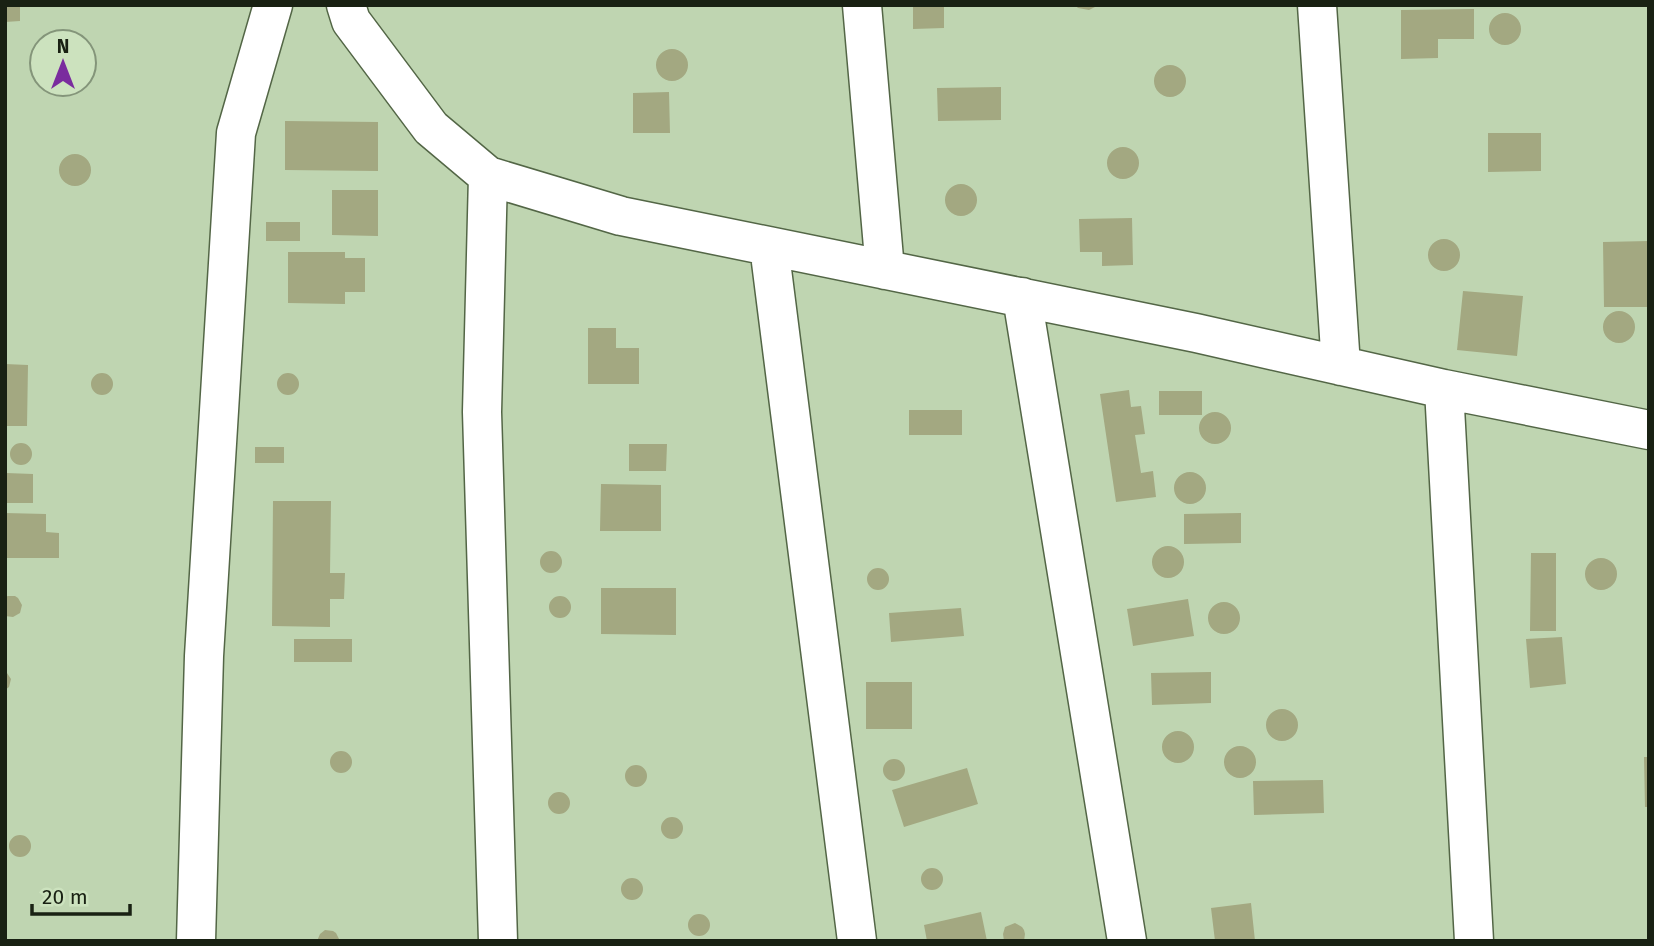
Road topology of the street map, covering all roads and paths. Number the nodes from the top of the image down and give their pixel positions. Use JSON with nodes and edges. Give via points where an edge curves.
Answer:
{"nodes":[{"id":1,"x":273,"y":5,"type":"edge"},
{"id":2,"x":346,"y":5,"type":"edge"},
{"id":3,"x":862,"y":5,"type":"edge"},
{"id":4,"x":1317,"y":5,"type":"edge"},
{"id":5,"x":488,"y":176,"type":"junction"},
{"id":6,"x":769,"y":246,"type":"junction"},
{"id":7,"x":886,"y":270,"type":"junction"},
{"id":8,"x":1022,"y":297,"type":"junction"},
{"id":9,"x":1341,"y":366,"type":"junction"},
{"id":10,"x":1444,"y":389,"type":"junction"},
{"id":11,"x":1649,"y":430,"type":"edge"},
{"id":12,"x":196,"y":941,"type":"edge"},
{"id":13,"x":498,"y":941,"type":"edge"},
{"id":14,"x":858,"y":941,"type":"edge"},
{"id":15,"x":1127,"y":941,"type":"edge"},
{"id":16,"x":1474,"y":941,"type":"edge"}],
"edges":[{"from":1,"to":12,"type":"street","via":[[236,133],[204,656]]},
{"from":2,"to":5,"type":"street","via":[[351,21],[431,128]]},
{"from":3,"to":7,"type":"street"},
{"from":4,"to":9,"type":"street"},
{"from":5,"to":6,"type":"street","via":[[621,215]]},
{"from":5,"to":13,"type":"street","via":[[482,412]]},
{"from":6,"to":7,"type":"street"},
{"from":6,"to":14,"type":"street"},
{"from":7,"to":8,"type":"street"},
{"from":8,"to":9,"type":"street"},
{"from":8,"to":15,"type":"street"},
{"from":9,"to":10,"type":"street"},
{"from":10,"to":11,"type":"street"},
{"from":10,"to":16,"type":"street"}]}
